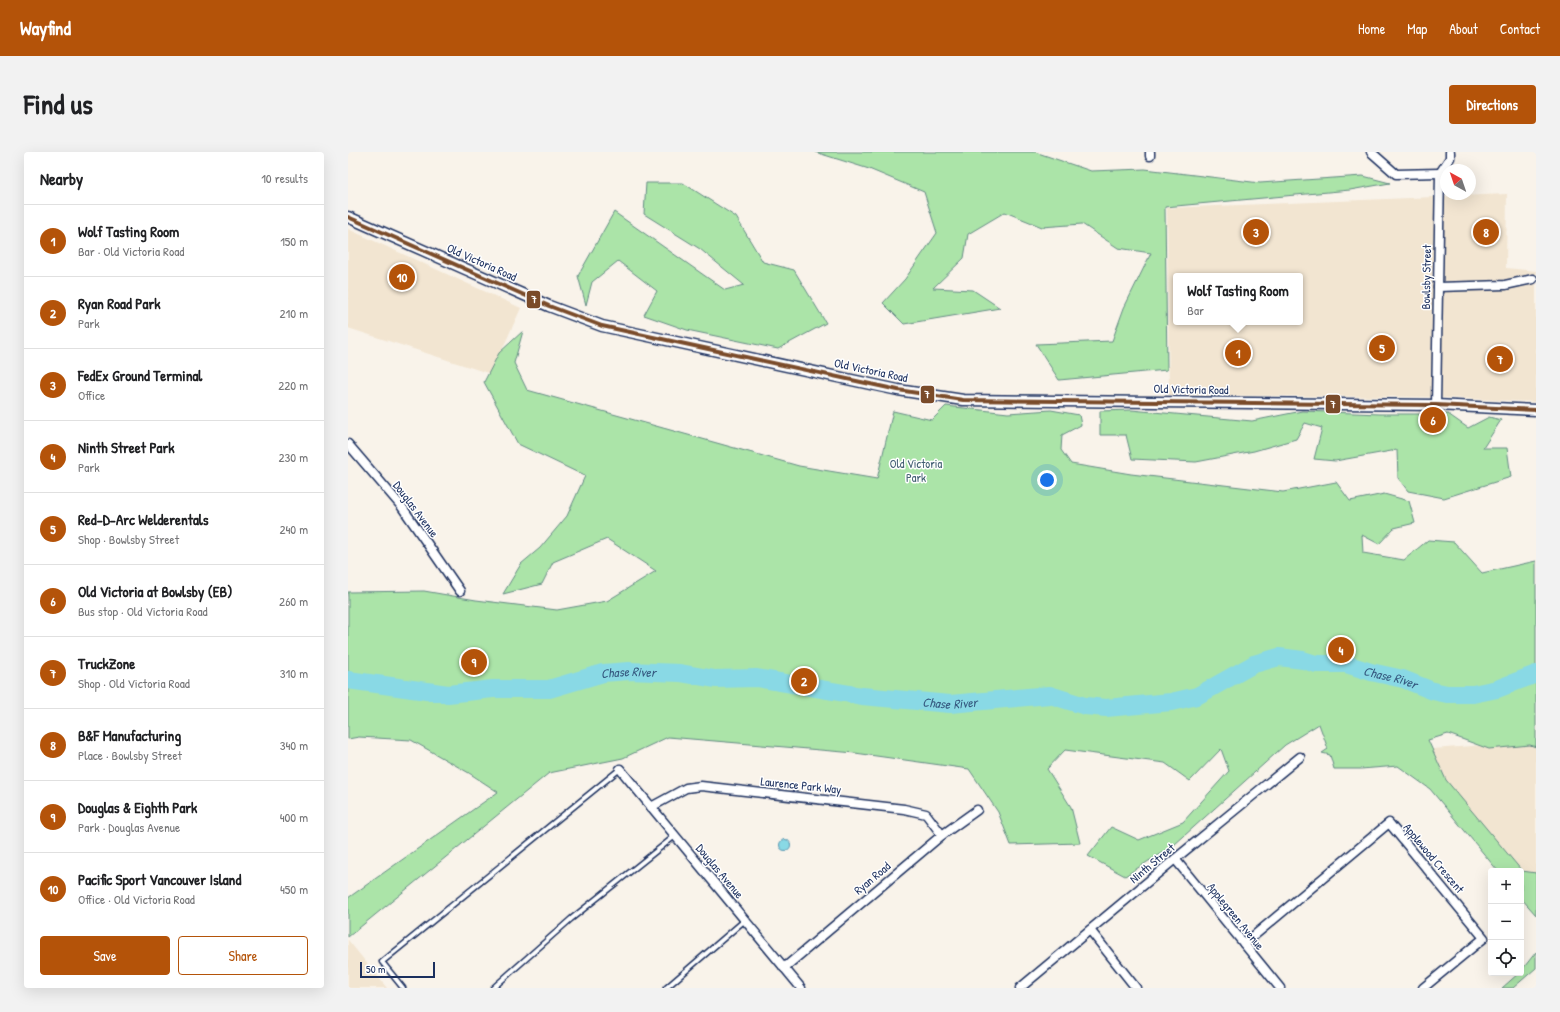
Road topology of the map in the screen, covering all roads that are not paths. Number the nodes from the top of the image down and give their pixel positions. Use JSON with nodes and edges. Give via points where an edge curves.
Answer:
{"nodes":[{"id":1,"x":1371,"y":152,"type":"edge"},
{"id":2,"x":1450,"y":152,"type":"edge"},
{"id":3,"x":1446,"y":164,"type":"edge"},
{"id":4,"x":1440,"y":173,"type":"joint"},
{"id":5,"x":348,"y":217,"type":"edge"},
{"id":6,"x":1533,"y":278,"type":"dead end"},
{"id":7,"x":1438,"y":287,"type":"junction"},
{"id":8,"x":1436,"y":405,"type":"junction"},
{"id":9,"x":1536,"y":410,"type":"edge"},
{"id":10,"x":348,"y":444,"type":"edge"},
{"id":11,"x":460,"y":591,"type":"dead end"},
{"id":12,"x":1300,"y":757,"type":"dead end"},
{"id":13,"x":620,"y":769,"type":"joint"},
{"id":14,"x":651,"y":807,"type":"junction"},
{"id":15,"x":978,"y":810,"type":"dead end"},
{"id":16,"x":942,"y":835,"type":"junction"},
{"id":17,"x":675,"y":836,"type":"junction"},
{"id":18,"x":1175,"y":859,"type":"junction"},
{"id":19,"x":745,"y":920,"type":"junction"},
{"id":20,"x":1090,"y":930,"type":"junction"},
{"id":21,"x":1244,"y":944,"type":"junction"},
{"id":22,"x":784,"y":968,"type":"junction"},
{"id":23,"x":403,"y":988,"type":"edge"},
{"id":24,"x":492,"y":988,"type":"edge"},
{"id":25,"x":666,"y":988,"type":"edge"},
{"id":26,"x":801,"y":988,"type":"edge"},
{"id":27,"x":1020,"y":988,"type":"edge"},
{"id":28,"x":1136,"y":988,"type":"edge"},
{"id":29,"x":1280,"y":988,"type":"edge"},
{"id":30,"x":1422,"y":988,"type":"edge"}],
"edges":[{"from":1,"to":4,"type":"street","via":[[1396,174]]},
{"from":2,"to":3,"type":"street","name":"Bowlsby Street"},
{"from":4,"to":7,"type":"street","name":"Bowlsby Street"},
{"from":5,"to":8,"type":"street","name":"Old Victoria Road","via":[[549,306],[602,326],[898,390],[963,400]]},
{"from":6,"to":7,"type":"street","via":[[1505,286]]},
{"from":7,"to":8,"type":"street","name":"Bowlsby Street"},
{"from":8,"to":9,"type":"street","name":"Old Victoria Road"},
{"from":10,"to":11,"type":"street","name":"Douglas Avenue","via":[[402,507]]},
{"from":12,"to":18,"type":"street","name":"Ninth Street"},
{"from":13,"to":14,"type":"street","name":"Douglas Avenue"},
{"from":13,"to":23,"type":"lane","via":[[382,962]]},
{"from":14,"to":16,"type":"street","name":"Laurence Park Way","via":[[686,788],[700,786],[904,809],[926,814]]},
{"from":14,"to":17,"type":"street","name":"Douglas Avenue"},
{"from":15,"to":16,"type":"street","name":"Ryan Road"},
{"from":16,"to":22,"type":"street","name":"Ryan Road"},
{"from":17,"to":19,"type":"street","name":"Douglas Avenue"},
{"from":17,"to":24,"type":"lane","via":[[571,919]]},
{"from":18,"to":20,"type":"street","name":"Ninth Street"},
{"from":18,"to":21,"type":"street","name":"Applegreen Avenue"},
{"from":19,"to":22,"type":"street","name":"Douglas Avenue"},
{"from":19,"to":25,"type":"lane"},
{"from":20,"to":27,"type":"street","name":"Ninth Street"},
{"from":20,"to":28,"type":"street"},
{"from":21,"to":29,"type":"street","name":"Applegreen Avenue"},
{"from":21,"to":30,"type":"street","name":"Applewood Crescent","via":[[1389,823],[1484,938]]},
{"from":22,"to":26,"type":"street","name":"Douglas Avenue"}]}
